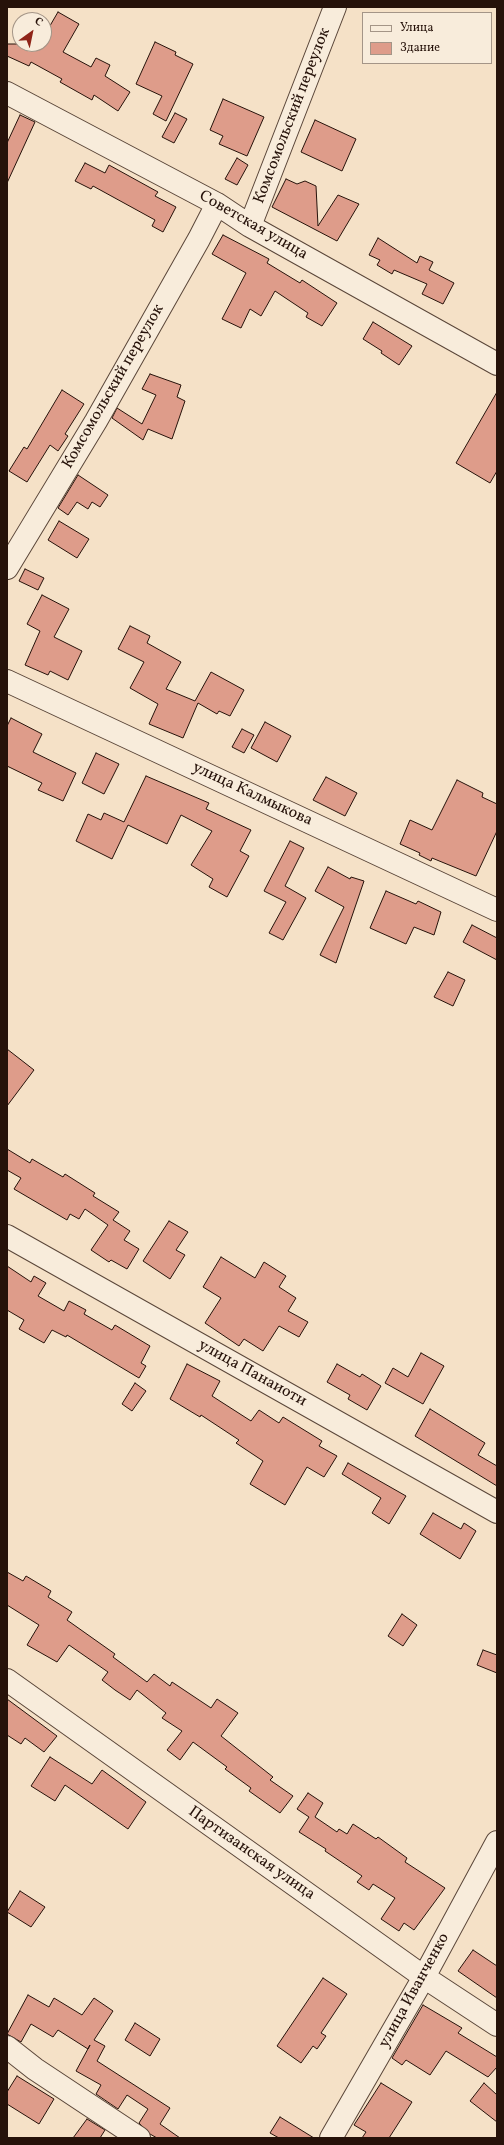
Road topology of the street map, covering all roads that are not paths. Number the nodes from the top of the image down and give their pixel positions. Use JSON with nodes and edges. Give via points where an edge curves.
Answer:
{"nodes":[{"id":1,"x":335,"y":7,"type":"edge"},
{"id":2,"x":7,"y":93,"type":"edge"},
{"id":3,"x":217,"y":204,"type":"junction"},
{"id":4,"x":250,"y":226,"type":"junction"},
{"id":5,"x":497,"y":364,"type":"edge"},
{"id":6,"x":7,"y":568,"type":"edge"},
{"id":7,"x":7,"y":681,"type":"edge"},
{"id":8,"x":497,"y":910,"type":"edge"},
{"id":9,"x":7,"y":1236,"type":"edge"},
{"id":10,"x":497,"y":1512,"type":"edge"},
{"id":11,"x":7,"y":1680,"type":"edge"},
{"id":12,"x":497,"y":1842,"type":"edge"},
{"id":13,"x":424,"y":1977,"type":"junction"},
{"id":14,"x":497,"y":2025,"type":"edge"},
{"id":15,"x":7,"y":2047,"type":"edge"},
{"id":16,"x":139,"y":2138,"type":"edge"},
{"id":17,"x":331,"y":2138,"type":"edge"}],
"edges":[{"from":1,"to":4,"type":"street","name":"Комсомольский переулок"},
{"from":2,"to":3,"type":"street","name":"Советская улица"},
{"from":3,"to":4,"type":"street","name":"Советская улица"},
{"from":3,"to":6,"type":"street","name":"Комсомольский переулок","via":[[96,422]]},
{"from":4,"to":5,"type":"street","name":"Советская улица"},
{"from":7,"to":8,"type":"street","name":"улица Калмыкова"},
{"from":9,"to":10,"type":"street","name":"улица Панаиоти"},
{"from":11,"to":13,"type":"street","name":"Партизанская улица"},
{"from":12,"to":13,"type":"street","name":"улица Иванченко"},
{"from":13,"to":14,"type":"street","name":"Партизанская улица"},
{"from":13,"to":17,"type":"street","name":"улица Иванченко"},
{"from":15,"to":16,"type":"street","via":[[35,2069]]}]}
